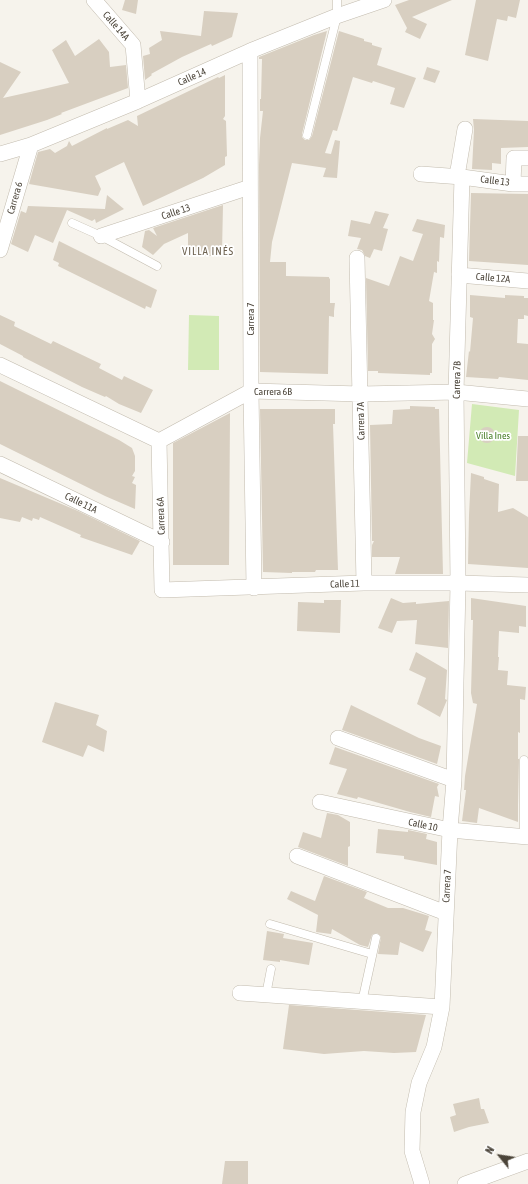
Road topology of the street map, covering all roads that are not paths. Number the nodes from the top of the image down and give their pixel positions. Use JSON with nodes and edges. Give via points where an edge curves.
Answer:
{"nodes":[{"id":1,"x":94,"y":0,"type":"edge"},
{"id":2,"x":337,"y":0,"type":"edge"},
{"id":3,"x":384,"y":0,"type":"edge"},
{"id":4,"x":336,"y":16,"type":"junction"},
{"id":5,"x":250,"y":51,"type":"junction"},
{"id":6,"x":138,"y":101,"type":"junction"},
{"id":7,"x":464,"y":129,"type":"dead end"},
{"id":8,"x":307,"y":135,"type":"dead end"},
{"id":9,"x":31,"y":146,"type":"junction"},
{"id":10,"x":0,"y":154,"type":"edge"},
{"id":11,"x":521,"y":158,"type":"edge"},
{"id":12,"x":421,"y":174,"type":"dead end"},
{"id":13,"x":460,"y":177,"type":"junction"},
{"id":14,"x":521,"y":184,"type":"edge"},
{"id":15,"x":250,"y":187,"type":"junction"},
{"id":16,"x":72,"y":223,"type":"dead end"},
{"id":17,"x":101,"y":236,"type":"junction"},
{"id":18,"x":0,"y":250,"type":"edge"},
{"id":19,"x":357,"y":258,"type":"dead end"},
{"id":20,"x":157,"y":266,"type":"dead end"},
{"id":21,"x":459,"y":275,"type":"junction"},
{"id":22,"x":528,"y":281,"type":"edge"},
{"id":23,"x":0,"y":365,"type":"edge"},
{"id":24,"x":251,"y":391,"type":"junction"},
{"id":25,"x":456,"y":392,"type":"junction"},
{"id":26,"x":360,"y":394,"type":"junction"},
{"id":27,"x":528,"y":399,"type":"edge"},
{"id":28,"x":159,"y":441,"type":"junction"},
{"id":29,"x":0,"y":464,"type":"edge"},
{"id":30,"x":162,"y":542,"type":"junction"},
{"id":31,"x":364,"y":583,"type":"junction"},
{"id":32,"x":458,"y":583,"type":"junction"},
{"id":33,"x":528,"y":586,"type":"edge"},
{"id":34,"x":254,"y":588,"type":"junction"},
{"id":35,"x":162,"y":590,"type":"joint"},
{"id":36,"x":338,"y":738,"type":"dead end"},
{"id":37,"x":524,"y":760,"type":"dead end"},
{"id":38,"x":454,"y":780,"type":"junction"},
{"id":39,"x":320,"y":802,"type":"dead end"},
{"id":40,"x":450,"y":830,"type":"junction"},
{"id":41,"x":526,"y":837,"type":"edge"},
{"id":42,"x":297,"y":856,"type":"dead end"},
{"id":43,"x":446,"y":913,"type":"junction"},
{"id":44,"x":270,"y":924,"type":"dead end"},
{"id":45,"x":376,"y":938,"type":"dead end"},
{"id":46,"x":372,"y":954,"type":"junction"},
{"id":47,"x":271,"y":970,"type":"dead end"},
{"id":48,"x":240,"y":993,"type":"dead end"},
{"id":49,"x":266,"y":995,"type":"junction"},
{"id":50,"x":362,"y":1002,"type":"junction"},
{"id":51,"x":442,"y":1008,"type":"junction"},
{"id":52,"x":528,"y":1161,"type":"edge"},
{"id":53,"x":422,"y":1184,"type":"edge"},
{"id":54,"x":465,"y":1184,"type":"edge"}],
"edges":[{"from":1,"to":6,"type":"street","name":"Calle 14A","via":[[133,45]]},
{"from":2,"to":4,"type":"lane"},
{"from":3,"to":4,"type":"street","name":"Calle 14"},
{"from":4,"to":5,"type":"street","name":"Calle 14"},
{"from":4,"to":8,"type":"lane"},
{"from":5,"to":6,"type":"street","name":"Calle 14"},
{"from":5,"to":15,"type":"street","name":"Carrera 7"},
{"from":6,"to":9,"type":"street","name":"Calle 14"},
{"from":7,"to":13,"type":"street","name":"Carrera 7B"},
{"from":9,"to":10,"type":"street","name":"Calle 14"},
{"from":9,"to":18,"type":"street","name":"Carrera 6"},
{"from":11,"to":14,"type":"street"},
{"from":12,"to":13,"type":"street","name":"Calle 13"},
{"from":13,"to":14,"type":"street","name":"Calle 13"},
{"from":13,"to":21,"type":"street","name":"Carrera 7B"},
{"from":15,"to":17,"type":"street","name":"Calle 13"},
{"from":15,"to":24,"type":"street","name":"Carrera 7"},
{"from":16,"to":17,"type":"lane"},
{"from":17,"to":20,"type":"lane"},
{"from":19,"to":26,"type":"street","name":"Carrera 7A"},
{"from":21,"to":22,"type":"street","name":"Calle 12A"},
{"from":21,"to":25,"type":"street","name":"Carrera 7B"},
{"from":23,"to":28,"type":"street"},
{"from":24,"to":26,"type":"street","name":"Carrera 6B"},
{"from":24,"to":28,"type":"street","name":"Carrera 6B"},
{"from":24,"to":34,"type":"street","name":"Carrera 7"},
{"from":25,"to":26,"type":"street","name":"Carrera 6B"},
{"from":25,"to":27,"type":"street","name":"Carrera 6B"},
{"from":25,"to":32,"type":"street","name":"Carrera 7B"},
{"from":26,"to":31,"type":"street","name":"Carrera 7A"},
{"from":28,"to":30,"type":"street","name":"Carrera 6A"},
{"from":29,"to":30,"type":"street","name":"Calle 11A"},
{"from":30,"to":35,"type":"street","name":"Carrera 6A"},
{"from":31,"to":32,"type":"street","name":"Calle 11"},
{"from":31,"to":34,"type":"street","name":"Calle 11"},
{"from":32,"to":33,"type":"street","name":"Calle 11"},
{"from":32,"to":38,"type":"street","name":"Carrera 7"},
{"from":34,"to":35,"type":"street","name":"Calle 11"},
{"from":36,"to":38,"type":"street"},
{"from":37,"to":41,"type":"lane"},
{"from":38,"to":40,"type":"street","name":"Carrera 7"},
{"from":39,"to":40,"type":"street","name":"Calle 10"},
{"from":40,"to":41,"type":"street","name":"Calle 10"},
{"from":40,"to":43,"type":"street","name":"Carrera 7"},
{"from":42,"to":43,"type":"street"},
{"from":43,"to":51,"type":"street","name":"Carrera 7"},
{"from":44,"to":46,"type":"lane"},
{"from":45,"to":46,"type":"lane"},
{"from":46,"to":50,"type":"lane"},
{"from":47,"to":49,"type":"lane"},
{"from":48,"to":49,"type":"street"},
{"from":49,"to":50,"type":"street"},
{"from":50,"to":51,"type":"street"},
{"from":51,"to":53,"type":"street","name":"Carrera 7","via":[[434,1047],[419,1082],[413,1112],[412,1151]]},
{"from":52,"to":54,"type":"street"}]}
